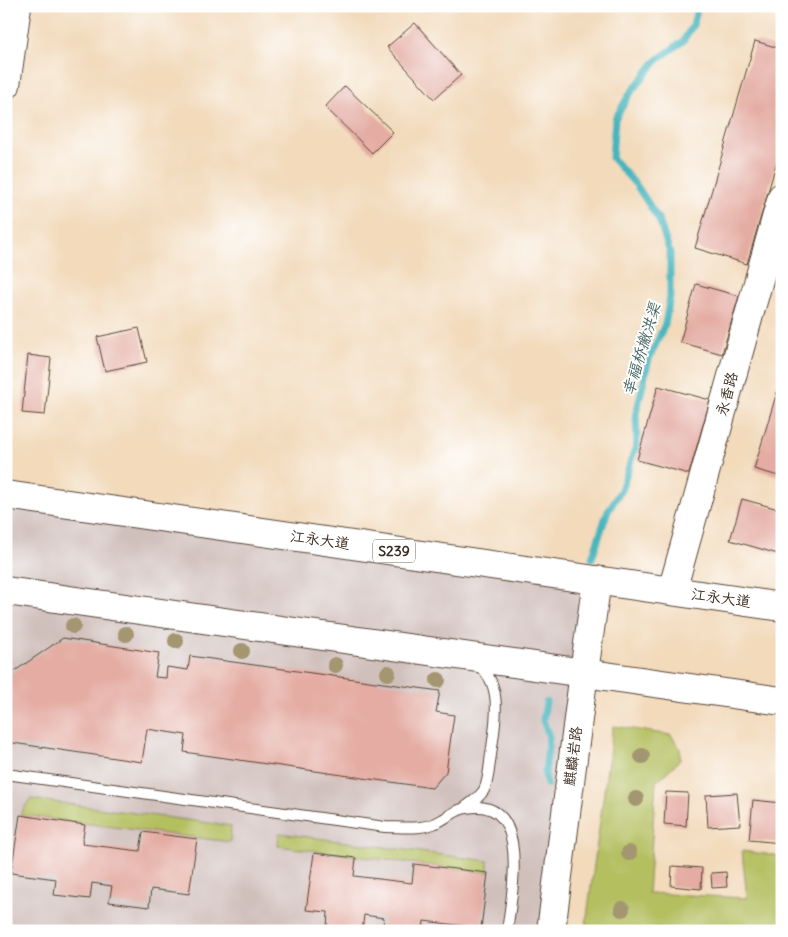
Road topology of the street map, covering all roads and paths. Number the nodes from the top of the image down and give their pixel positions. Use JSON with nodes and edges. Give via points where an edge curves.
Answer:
{"nodes":[{"id":1,"x":17,"y":6,"type":"edge"},
{"id":2,"x":6,"y":85,"type":"edge"},
{"id":3,"x":782,"y":197,"type":"edge"},
{"id":4,"x":6,"y":495,"type":"edge"},
{"id":5,"x":597,"y":580,"type":"junction"},
{"id":6,"x":6,"y":591,"type":"edge"},
{"id":7,"x":672,"y":591,"type":"junction"},
{"id":8,"x":782,"y":607,"type":"edge"},
{"id":9,"x":445,"y":653,"type":"junction"},
{"id":10,"x":584,"y":672,"type":"junction"},
{"id":11,"x":782,"y":701,"type":"edge"},
{"id":12,"x":6,"y":774,"type":"edge"},
{"id":13,"x":461,"y":809,"type":"junction"},
{"id":14,"x":507,"y":931,"type":"edge"},
{"id":15,"x":551,"y":931,"type":"edge"}],
"edges":[{"from":1,"to":2,"type":"main road"},
{"from":3,"to":7,"type":"main road","name":"永香路"},
{"from":4,"to":5,"type":"main road","name":"江永大道","number":"S239"},
{"from":5,"to":7,"type":"main road","name":"江永大道","number":"S239"},
{"from":5,"to":10,"type":"main road","name":"麒麟岩路"},
{"from":6,"to":9,"type":"main road"},
{"from":7,"to":8,"type":"main road","name":"江永大道","number":"S239"},
{"from":9,"to":10,"type":"main road"},
{"from":9,"to":13,"type":"lane","via":[[480,667],[491,679],[495,696],[496,720],[484,789]]},
{"from":10,"to":11,"type":"main road"},
{"from":10,"to":15,"type":"main road","name":"麒麟岩路"},
{"from":12,"to":13,"type":"lane","via":[[385,826],[425,826]]},
{"from":13,"to":14,"type":"lane","via":[[494,811],[509,828],[515,864]]}]}
